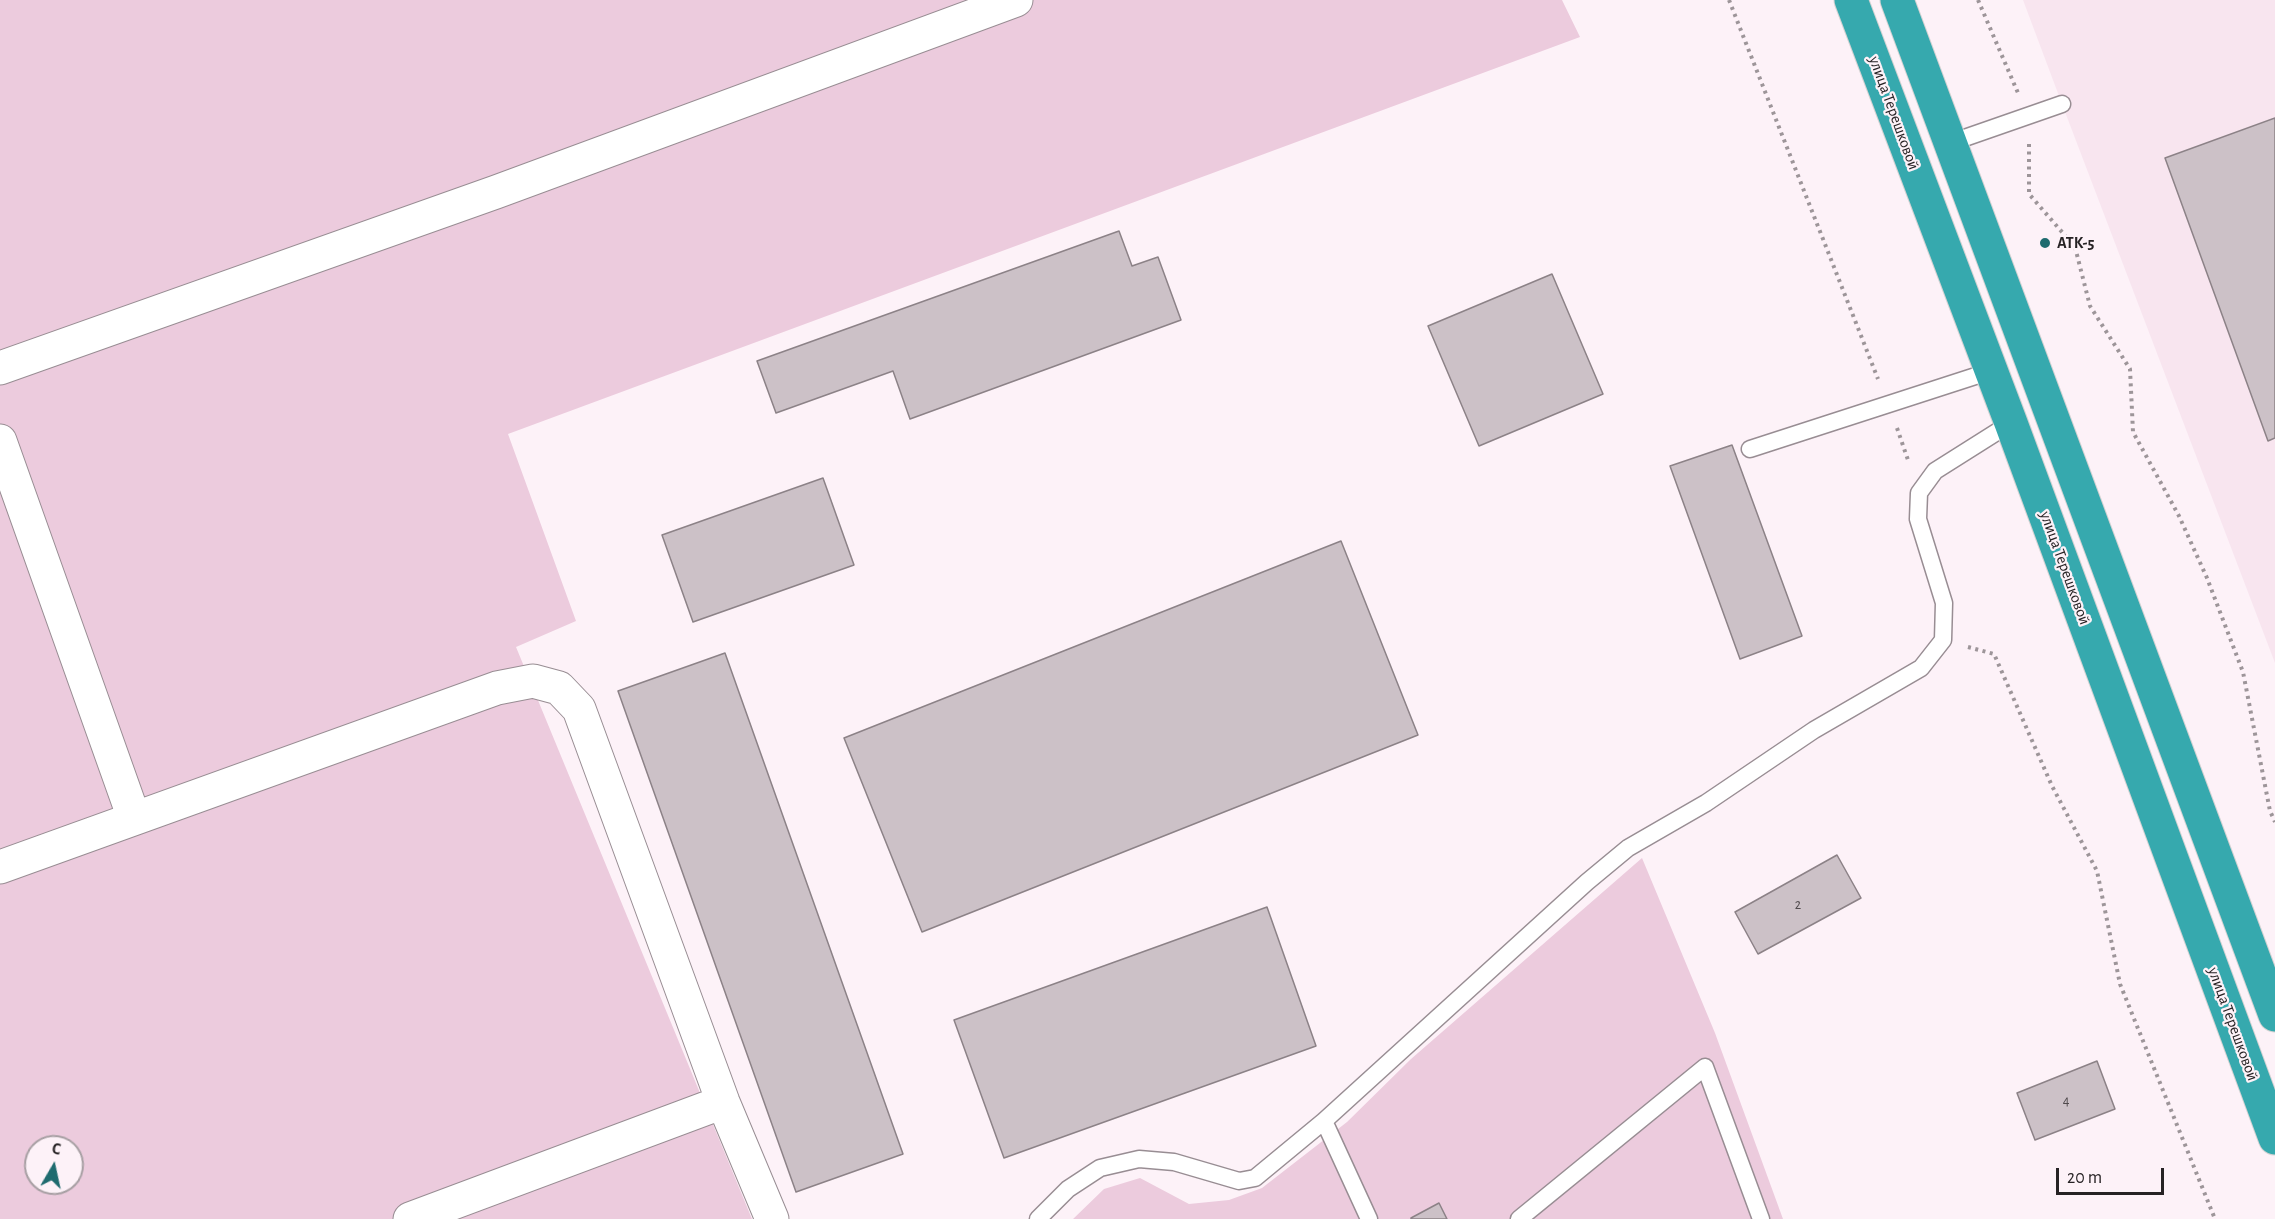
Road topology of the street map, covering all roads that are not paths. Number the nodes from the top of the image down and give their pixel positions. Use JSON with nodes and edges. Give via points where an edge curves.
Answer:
{"nodes":[{"id":1,"x":1016,"y":0,"type":"edge"},
{"id":2,"x":1851,"y":0,"type":"edge"},
{"id":3,"x":1897,"y":0,"type":"edge"},
{"id":4,"x":2062,"y":104,"type":"dead end"},
{"id":5,"x":1950,"y":142,"type":"junction"},
{"id":6,"x":0,"y":368,"type":"edge"},
{"id":7,"x":1991,"y":371,"type":"junction"},
{"id":8,"x":2011,"y":423,"type":"junction"},
{"id":9,"x":0,"y":441,"type":"edge"},
{"id":10,"x":1750,"y":449,"type":"dead end"},
{"id":11,"x":134,"y":818,"type":"junction"},
{"id":12,"x":0,"y":867,"type":"edge"},
{"id":13,"x":2275,"y":1015,"type":"edge"},
{"id":14,"x":723,"y":1102,"type":"junction"},
{"id":15,"x":1324,"y":1121,"type":"junction"},
{"id":16,"x":2275,"y":1138,"type":"edge"},
{"id":17,"x":410,"y":1219,"type":"edge"},
{"id":18,"x":772,"y":1219,"type":"edge"},
{"id":19,"x":1038,"y":1219,"type":"edge"},
{"id":20,"x":1369,"y":1219,"type":"edge"},
{"id":21,"x":1519,"y":1219,"type":"edge"},
{"id":22,"x":1761,"y":1219,"type":"edge"}],
"edges":[{"from":1,"to":6,"type":"street","via":[[495,192]]},
{"from":2,"to":7,"type":"highway","name":"улица Терешковой"},
{"from":3,"to":5,"type":"highway"},
{"from":4,"to":5,"type":"lane"},
{"from":5,"to":13,"type":"highway"},
{"from":7,"to":8,"type":"highway","name":"улица Терешковой"},
{"from":7,"to":10,"type":"lane"},
{"from":8,"to":15,"type":"lane","via":[[1935,471],[1919,493],[1918,519],[1944,603],[1943,640],[1921,668],[1814,730],[1706,803],[1628,848]]},
{"from":8,"to":16,"type":"highway","name":"улица Терешковой"},
{"from":9,"to":11,"type":"street"},
{"from":11,"to":12,"type":"street"},
{"from":11,"to":14,"type":"street","via":[[497,688],[533,681],[559,688],[579,709]]},
{"from":14,"to":17,"type":"street"},
{"from":14,"to":18,"type":"street"},
{"from":15,"to":19,"type":"lane","via":[[1255,1178],[1239,1181],[1174,1162],[1139,1160],[1100,1168],[1068,1189]]},
{"from":15,"to":20,"type":"lane"},
{"from":21,"to":22,"type":"lane","via":[[1705,1068]]}]}
